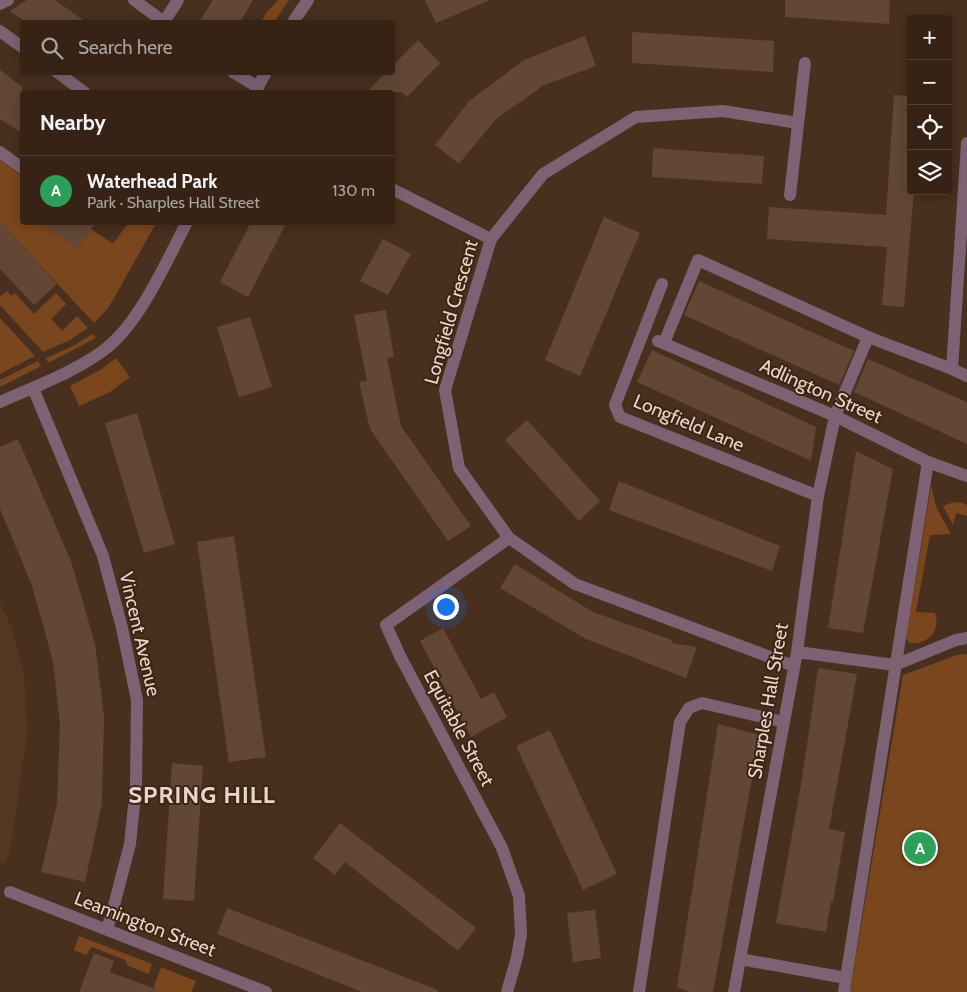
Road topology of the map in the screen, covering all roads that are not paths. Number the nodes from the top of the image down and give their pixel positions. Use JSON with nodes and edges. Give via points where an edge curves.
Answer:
{"nodes":[{"id":1,"x":8,"y":0,"type":"edge"},
{"id":2,"x":134,"y":0,"type":"edge"},
{"id":3,"x":178,"y":0,"type":"edge"},
{"id":4,"x":308,"y":0,"type":"edge"},
{"id":5,"x":0,"y":4,"type":"edge"},
{"id":6,"x":161,"y":20,"type":"edge"},
{"id":7,"x":165,"y":20,"type":"edge"},
{"id":8,"x":294,"y":20,"type":"edge"},
{"id":9,"x":0,"y":30,"type":"edge"},
{"id":10,"x":20,"y":45,"type":"edge"},
{"id":11,"x":805,"y":63,"type":"dead end"},
{"id":12,"x":61,"y":75,"type":"edge"},
{"id":13,"x":237,"y":75,"type":"edge"},
{"id":14,"x":264,"y":75,"type":"edge"},
{"id":15,"x":81,"y":90,"type":"edge"},
{"id":16,"x":257,"y":90,"type":"edge"},
{"id":17,"x":798,"y":123,"type":"junction"},
{"id":18,"x":967,"y":143,"type":"edge"},
{"id":19,"x":0,"y":152,"type":"edge"},
{"id":20,"x":20,"y":167,"type":"edge"},
{"id":21,"x":395,"y":190,"type":"edge"},
{"id":22,"x":790,"y":195,"type":"dead end"},
{"id":23,"x":185,"y":225,"type":"edge"},
{"id":24,"x":491,"y":239,"type":"junction"},
{"id":25,"x":662,"y":284,"type":"dead end"},
{"id":26,"x":868,"y":337,"type":"junction"},
{"id":27,"x":952,"y":369,"type":"junction"},
{"id":28,"x":967,"y":376,"type":"edge"},
{"id":29,"x":33,"y":388,"type":"junction"},
{"id":30,"x":0,"y":402,"type":"edge"},
{"id":31,"x":835,"y":416,"type":"junction"},
{"id":32,"x":928,"y":462,"type":"junction"},
{"id":33,"x":967,"y":476,"type":"edge"},
{"id":34,"x":818,"y":496,"type":"junction"},
{"id":35,"x":509,"y":538,"type":"junction"},
{"id":36,"x":967,"y":638,"type":"edge"},
{"id":37,"x":797,"y":652,"type":"junction"},
{"id":38,"x":895,"y":665,"type":"junction"},
{"id":39,"x":794,"y":666,"type":"junction"},
{"id":40,"x":784,"y":722,"type":"junction"},
{"id":41,"x":10,"y":892,"type":"dead end"},
{"id":42,"x":107,"y":929,"type":"junction"},
{"id":43,"x":740,"y":959,"type":"junction"},
{"id":44,"x":846,"y":978,"type":"junction"},
{"id":45,"x":266,"y":992,"type":"edge"},
{"id":46,"x":507,"y":992,"type":"edge"},
{"id":47,"x":639,"y":992,"type":"edge"},
{"id":48,"x":734,"y":992,"type":"edge"},
{"id":49,"x":844,"y":992,"type":"edge"}],
"edges":[{"from":1,"to":5,"type":"street"},
{"from":2,"to":6,"type":"street"},
{"from":3,"to":7,"type":"street"},
{"from":4,"to":8,"type":"street"},
{"from":9,"to":10,"type":"street"},
{"from":11,"to":17,"type":"street"},
{"from":12,"to":15,"type":"street"},
{"from":13,"to":16,"type":"street"},
{"from":14,"to":16,"type":"street"},
{"from":17,"to":22,"type":"street"},
{"from":17,"to":24,"type":"street","name":"Longfield Crescent","via":[[723,110],[636,117],[543,174]]},
{"from":18,"to":27,"type":"street"},
{"from":19,"to":20,"type":"street"},
{"from":21,"to":24,"type":"street"},
{"from":23,"to":29,"type":"street","via":[[151,292],[118,337],[96,356]]},
{"from":24,"to":35,"type":"street","name":"Longfield Crescent","via":[[445,390],[459,468]]},
{"from":25,"to":34,"type":"street","name":"Longfield Lane","via":[[615,405],[620,417]]},
{"from":26,"to":27,"type":"street"},
{"from":26,"to":31,"type":"street","name":"Sharples Hall Street"},
{"from":26,"to":31,"type":"street","name":"Adlington Street","via":[[698,260],[661,342]]},
{"from":27,"to":28,"type":"street"},
{"from":29,"to":30,"type":"street"},
{"from":29,"to":42,"type":"street","name":"Vincent Avenue","via":[[103,556],[137,700],[136,786],[130,844]]},
{"from":31,"to":32,"type":"street","name":"Adlington Street"},
{"from":31,"to":34,"type":"street","name":"Sharples Hall Street"},
{"from":32,"to":33,"type":"street","name":"Adlington Street"},
{"from":32,"to":38,"type":"street"},
{"from":34,"to":37,"type":"street","name":"Sharples Hall Street"},
{"from":35,"to":39,"type":"street","name":"Longfield Crescent","via":[[575,584]]},
{"from":35,"to":46,"type":"street","name":"Equitable Street","via":[[386,626],[502,848],[519,896],[521,934]]},
{"from":36,"to":38,"type":"street"},
{"from":37,"to":38,"type":"street"},
{"from":37,"to":39,"type":"street","name":"Sharples Hall Street"},
{"from":38,"to":44,"type":"street"},
{"from":39,"to":40,"type":"street","name":"Sharples Hall Street"},
{"from":40,"to":43,"type":"street","name":"Sharples Hall Street"},
{"from":40,"to":47,"type":"street","via":[[702,703],[689,708],[680,722]]},
{"from":41,"to":42,"type":"street","name":"Leamington Street"},
{"from":42,"to":45,"type":"street","name":"Leamington Street"},
{"from":43,"to":44,"type":"street"},
{"from":43,"to":48,"type":"street","name":"Sharples Hall Street"},
{"from":44,"to":49,"type":"street"}]}
